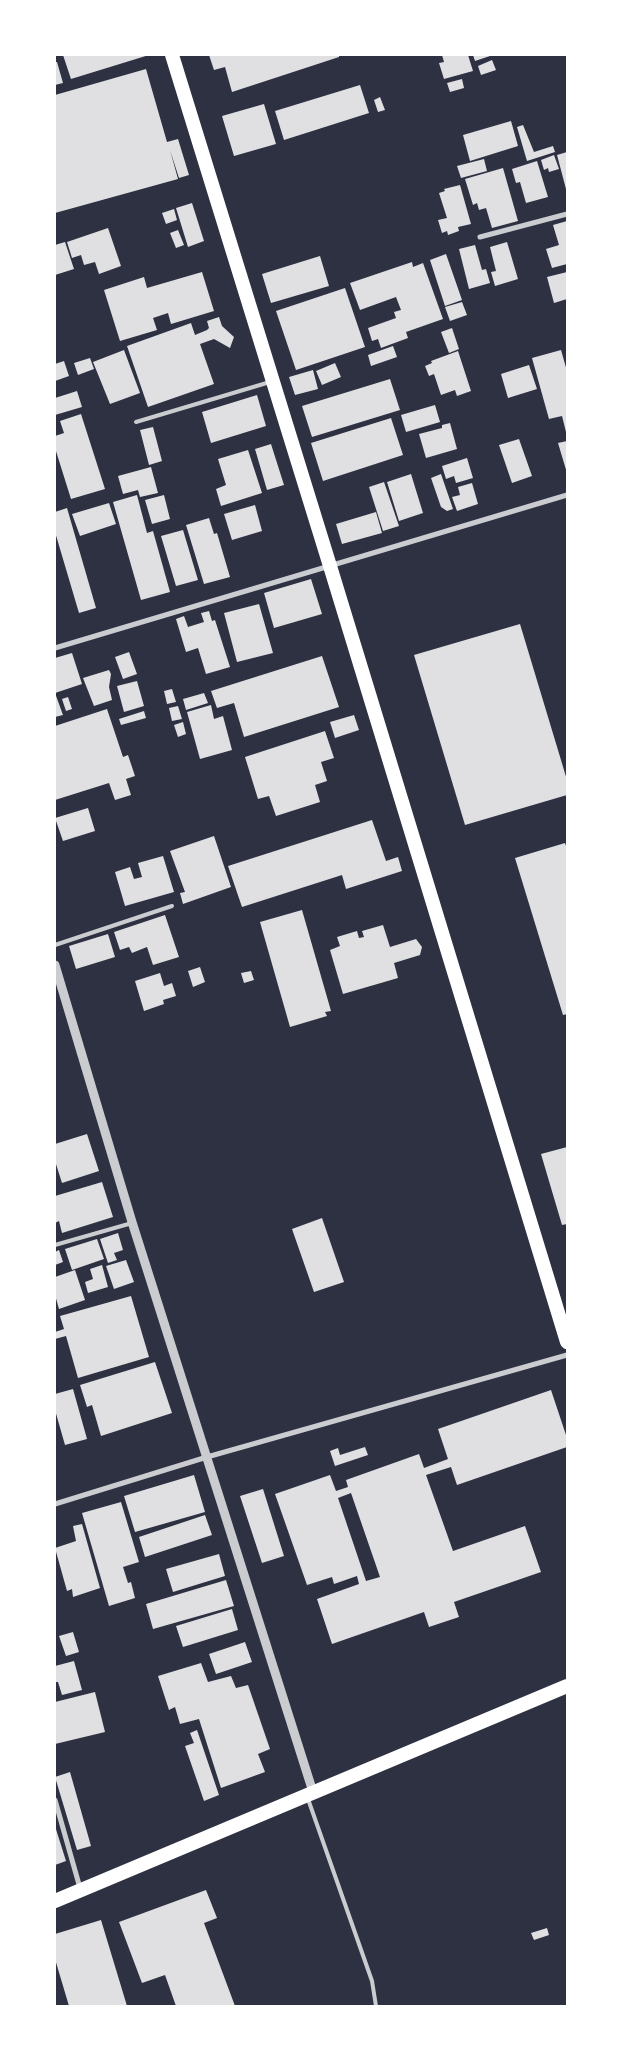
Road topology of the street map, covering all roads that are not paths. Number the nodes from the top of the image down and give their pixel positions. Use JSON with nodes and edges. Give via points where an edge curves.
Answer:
{"nodes":[{"id":1,"x":172,"y":55,"type":"edge"},
{"id":2,"x":567,"y":214,"type":"edge"},
{"id":3,"x":480,"y":237,"type":"dead end"},
{"id":4,"x":272,"y":381,"type":"junction"},
{"id":5,"x":136,"y":422,"type":"dead end"},
{"id":6,"x":567,"y":495,"type":"edge"},
{"id":7,"x":330,"y":566,"type":"junction"},
{"id":8,"x":55,"y":648,"type":"edge"},
{"id":9,"x":172,"y":906,"type":"dead end"},
{"id":10,"x":55,"y":945,"type":"edge"},
{"id":11,"x":55,"y":965,"type":"edge"},
{"id":12,"x":132,"y":1222,"type":"junction"},
{"id":13,"x":55,"y":1245,"type":"edge"},
{"id":14,"x":567,"y":1342,"type":"edge"},
{"id":15,"x":567,"y":1355,"type":"edge"},
{"id":16,"x":207,"y":1457,"type":"junction"},
{"id":17,"x":55,"y":1504,"type":"edge"},
{"id":18,"x":567,"y":1686,"type":"edge"},
{"id":19,"x":310,"y":1793,"type":"junction"},
{"id":20,"x":55,"y":1800,"type":"edge"},
{"id":21,"x":80,"y":1890,"type":"junction"},
{"id":22,"x":55,"y":1901,"type":"edge"},
{"id":23,"x":376,"y":2006,"type":"edge"}],
"edges":[{"from":1,"to":4,"type":"highway"},
{"from":2,"to":3,"type":"street"},
{"from":4,"to":5,"type":"lane"},
{"from":4,"to":7,"type":"highway"},
{"from":6,"to":7,"type":"street"},
{"from":7,"to":8,"type":"street"},
{"from":7,"to":14,"type":"highway"},
{"from":9,"to":10,"type":"lane"},
{"from":11,"to":12,"type":"street"},
{"from":12,"to":13,"type":"lane"},
{"from":12,"to":16,"type":"street"},
{"from":15,"to":16,"type":"street"},
{"from":16,"to":17,"type":"street"},
{"from":16,"to":19,"type":"street"},
{"from":18,"to":19,"type":"highway"},
{"from":19,"to":21,"type":"highway"},
{"from":19,"to":23,"type":"lane","via":[[372,1982]]},
{"from":20,"to":21,"type":"street"},
{"from":21,"to":22,"type":"highway"}]}
